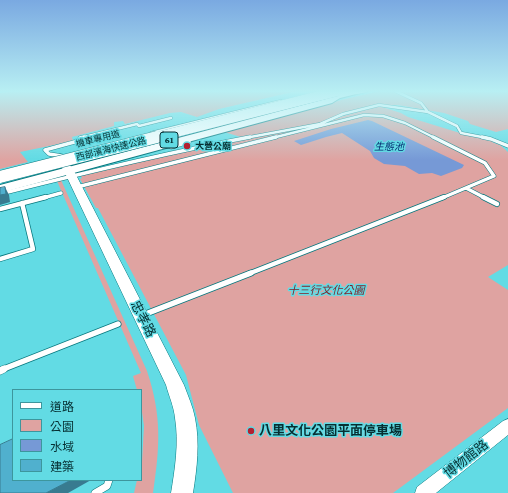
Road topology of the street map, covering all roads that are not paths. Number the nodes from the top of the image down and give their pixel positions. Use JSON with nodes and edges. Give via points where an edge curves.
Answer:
{"nodes":[{"id":1,"x":241,"y":114,"type":"edge"},
{"id":2,"x":248,"y":114,"type":"edge"},
{"id":3,"x":253,"y":114,"type":"edge"},
{"id":4,"x":254,"y":114,"type":"edge"},
{"id":5,"x":266,"y":114,"type":"edge"},
{"id":6,"x":270,"y":114,"type":"edge"},
{"id":7,"x":343,"y":114,"type":"edge"},
{"id":8,"x":432,"y":114,"type":"edge"},
{"id":9,"x":171,"y":118,"type":"dead end"},
{"id":10,"x":143,"y":135,"type":"dead end"},
{"id":11,"x":167,"y":137,"type":"junction"},
{"id":12,"x":81,"y":138,"type":"junction"},
{"id":13,"x":73,"y":139,"type":"dead end"},
{"id":14,"x":508,"y":146,"type":"edge"},
{"id":15,"x":67,"y":168,"type":"junction"},
{"id":16,"x":0,"y":172,"type":"edge"},
{"id":17,"x":0,"y":177,"type":"edge"},
{"id":18,"x":0,"y":183,"type":"edge"},
{"id":19,"x":466,"y":188,"type":"junction"},
{"id":20,"x":0,"y":189,"type":"edge"},
{"id":21,"x":61,"y":193,"type":"dead end"},
{"id":22,"x":0,"y":194,"type":"edge"},
{"id":23,"x":22,"y":203,"type":"junction"},
{"id":24,"x":497,"y":204,"type":"dead end"},
{"id":25,"x":0,"y":209,"type":"edge"},
{"id":26,"x":0,"y":259,"type":"edge"},
{"id":27,"x":141,"y":315,"type":"junction"},
{"id":28,"x":118,"y":324,"type":"dead end"},
{"id":29,"x":0,"y":371,"type":"edge"},
{"id":30,"x":508,"y":426,"type":"edge"},
{"id":31,"x":109,"y":481,"type":"edge"},
{"id":32,"x":95,"y":493,"type":"edge"},
{"id":33,"x":182,"y":493,"type":"edge"},
{"id":34,"x":423,"y":493,"type":"edge"}],
"edges":[{"from":1,"to":11,"type":"lane"},
{"from":2,"to":17,"type":"highway","name":"西部濱海快速公路","number":"61","bridge":true},
{"from":3,"to":11,"type":"highway","bridge":true},
{"from":4,"to":18,"type":"highway","name":"西部濱海快速公路","number":"61"},
{"from":5,"to":11,"type":"lane"},
{"from":6,"to":11,"type":"highway"},
{"from":7,"to":15,"type":"lane","via":[[320,124]]},
{"from":8,"to":14,"type":"lane","via":[[457,126],[461,133],[491,139]]},
{"from":9,"to":12,"type":"lane"},
{"from":10,"to":11,"type":"lane"},
{"from":11,"to":15,"type":"highway"},
{"from":11,"to":15,"type":"highway"},
{"from":12,"to":13,"type":"lane"},
{"from":12,"to":15,"type":"lane","via":[[45,150]]},
{"from":15,"to":16,"type":"highway"},
{"from":15,"to":19,"type":"lane","via":[[333,124],[372,115],[405,123],[485,163],[494,176]]},
{"from":15,"to":20,"type":"highway"},
{"from":15,"to":22,"type":"lane"},
{"from":15,"to":27,"type":"street","name":"忠孝路"},
{"from":19,"to":24,"type":"lane"},
{"from":19,"to":27,"type":"lane"},
{"from":21,"to":23,"type":"lane"},
{"from":23,"to":25,"type":"lane"},
{"from":23,"to":26,"type":"lane","via":[[33,249]]},
{"from":27,"to":33,"type":"street","name":"忠孝路","via":[[175,386],[185,417],[186,466]]},
{"from":28,"to":29,"type":"lane"},
{"from":30,"to":34,"type":"street","name":"博物館路"},
{"from":31,"to":32,"type":"lane","via":[[107,486]]}]}
